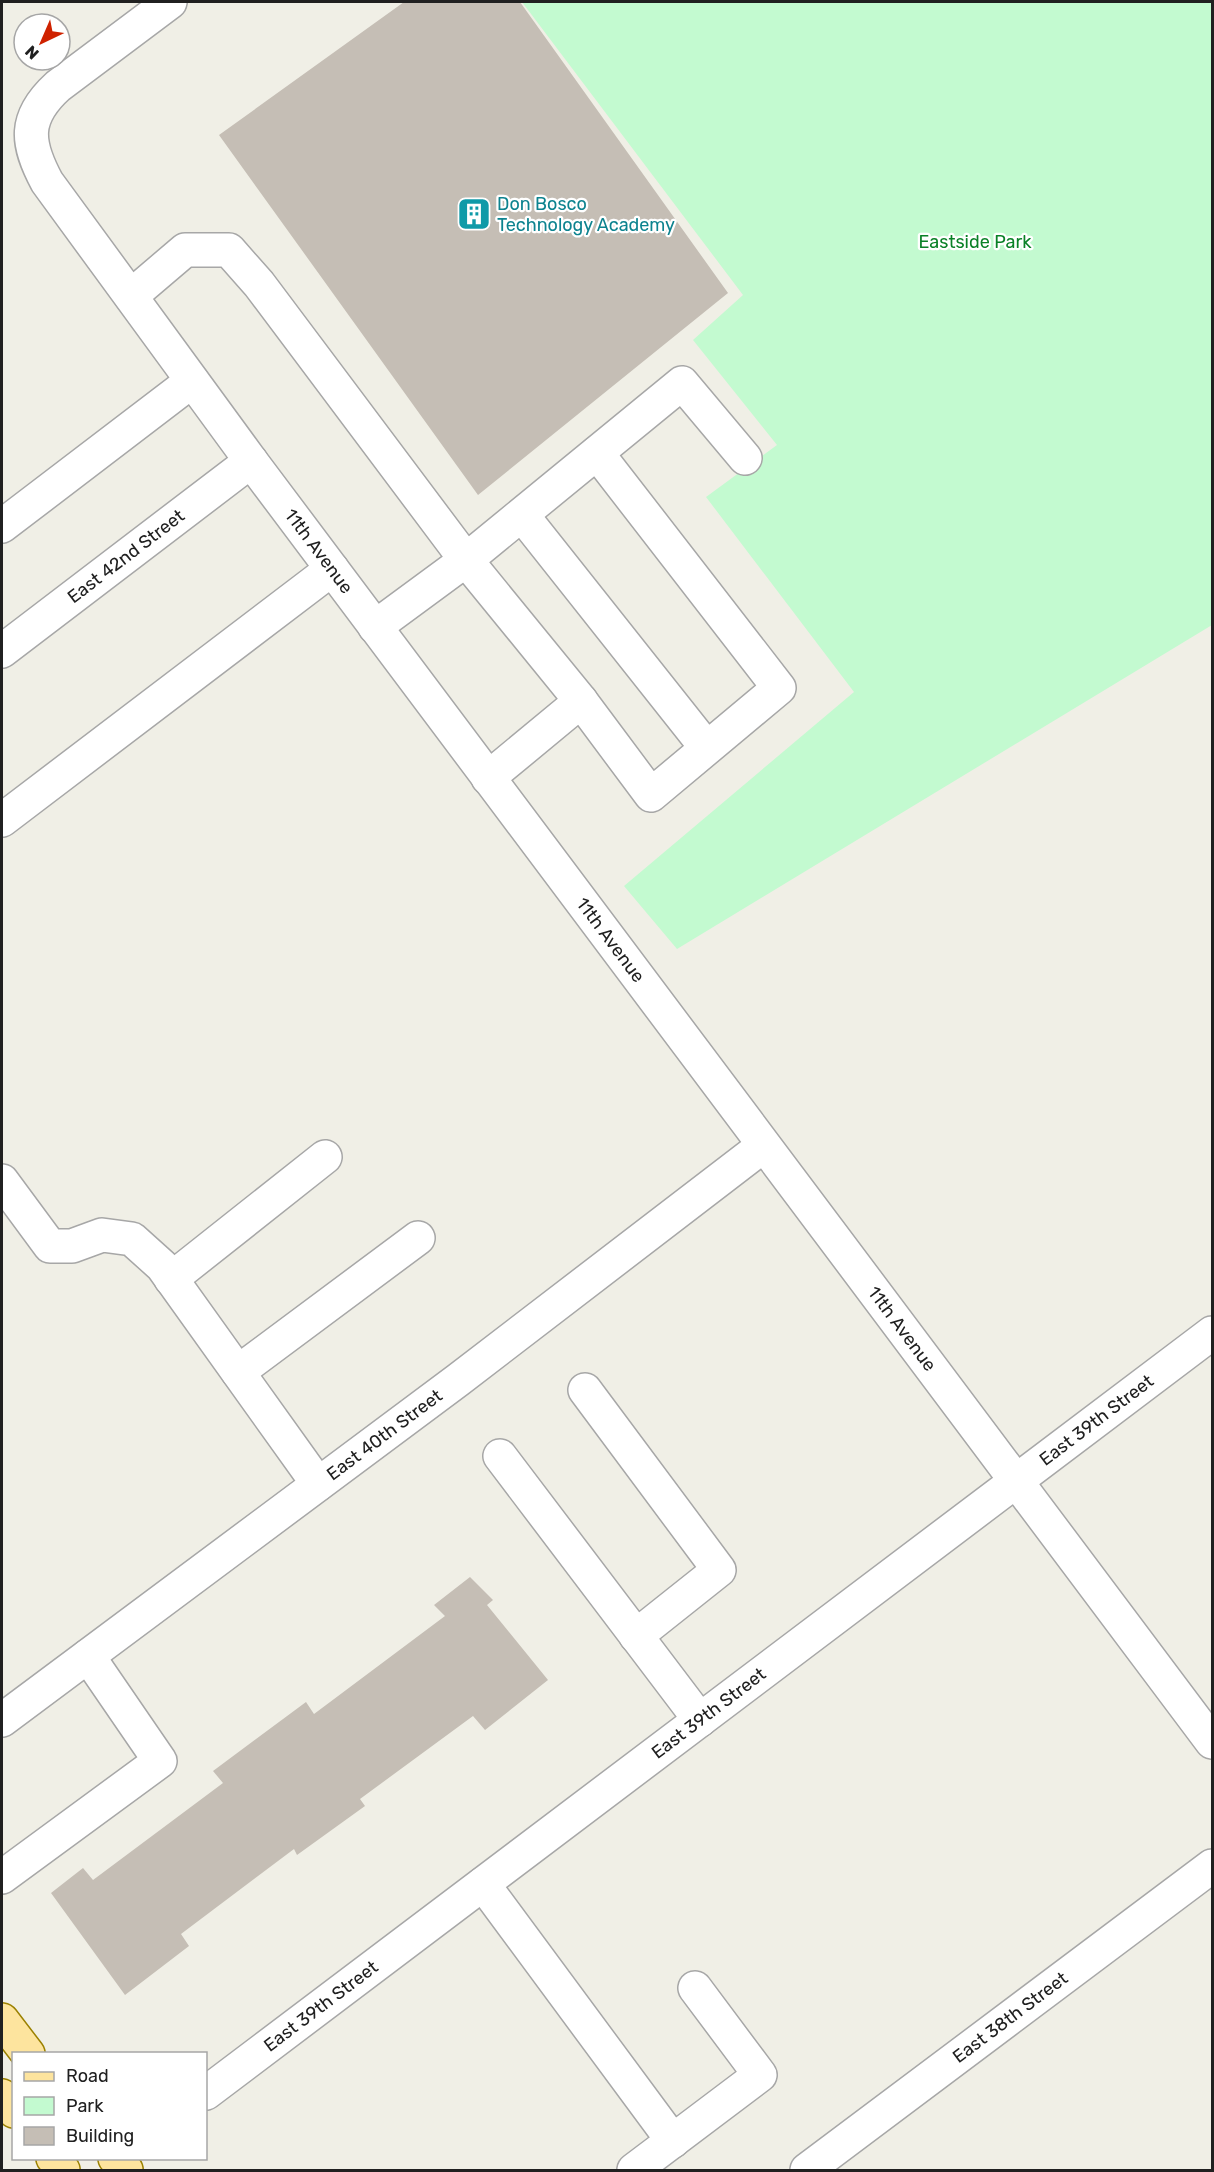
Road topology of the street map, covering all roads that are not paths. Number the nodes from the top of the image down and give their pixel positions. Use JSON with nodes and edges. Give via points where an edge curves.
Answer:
{"nodes":[{"id":1,"x":170,"y":2,"type":"edge"},
{"id":2,"x":131,"y":296,"type":"junction"},
{"id":3,"x":192,"y":381,"type":"junction"},
{"id":4,"x":597,"y":453,"type":"junction"},
{"id":5,"x":745,"y":458,"type":"dead end"},
{"id":6,"x":251,"y":461,"type":"junction"},
{"id":7,"x":522,"y":515,"type":"junction"},
{"id":8,"x":2,"y":526,"type":"edge"},
{"id":9,"x":466,"y":560,"type":"junction"},
{"id":10,"x":332,"y":569,"type":"junction"},
{"id":11,"x":375,"y":627,"type":"junction"},
{"id":12,"x":2,"y":651,"type":"edge"},
{"id":13,"x":581,"y":701,"type":"junction"},
{"id":14,"x":706,"y":747,"type":"junction"},
{"id":15,"x":489,"y":778,"type":"junction"},
{"id":16,"x":2,"y":820,"type":"edge"},
{"id":17,"x":764,"y":1146,"type":"junction"},
{"id":18,"x":325,"y":1157,"type":"dead end"},
{"id":19,"x":2,"y":1181,"type":"edge"},
{"id":20,"x":418,"y":1238,"type":"dead end"},
{"id":21,"x":171,"y":1279,"type":"junction"},
{"id":22,"x":1212,"y":1333,"type":"edge"},
{"id":23,"x":238,"y":1372,"type":"junction"},
{"id":24,"x":585,"y":1390,"type":"dead end"},
{"id":25,"x":500,"y":1456,"type":"dead end"},
{"id":26,"x":1016,"y":1482,"type":"junction"},
{"id":27,"x":318,"y":1484,"type":"junction"},
{"id":28,"x":636,"y":1636,"type":"junction"},
{"id":29,"x":88,"y":1656,"type":"junction"},
{"id":30,"x":2,"y":1720,"type":"edge"},
{"id":31,"x":700,"y":1720,"type":"junction"},
{"id":32,"x":1212,"y":1742,"type":"edge"},
{"id":33,"x":1212,"y":1866,"type":"edge"},
{"id":34,"x":2,"y":1877,"type":"edge"},
{"id":35,"x":483,"y":1884,"type":"junction"},
{"id":36,"x":695,"y":1988,"type":"dead end"},
{"id":37,"x":2,"y":2020,"type":"edge"},
{"id":38,"x":26,"y":2052,"type":"edge"},
{"id":39,"x":207,"y":2092,"type":"edge"},
{"id":40,"x":2,"y":2096,"type":"edge"},
{"id":41,"x":12,"y":2108,"type":"edge"},
{"id":42,"x":673,"y":2141,"type":"junction"},
{"id":43,"x":634,"y":2170,"type":"edge"},
{"id":44,"x":807,"y":2170,"type":"edge"}],
"edges":[{"from":1,"to":2,"type":"street","name":"11th Avenue","via":[[44,98],[33,128],[31,147],[47,182]]},
{"from":2,"to":3,"type":"street","name":"11th Avenue"},
{"from":2,"to":9,"type":"street","via":[[185,250],[229,250],[259,284]]},
{"from":3,"to":6,"type":"street","name":"11th Avenue"},
{"from":3,"to":8,"type":"street"},
{"from":4,"to":5,"type":"street","via":[[682,383]]},
{"from":4,"to":7,"type":"street"},
{"from":4,"to":14,"type":"street","via":[[779,688]]},
{"from":6,"to":10,"type":"street","name":"11th Avenue"},
{"from":6,"to":12,"type":"street","name":"East 42nd Street"},
{"from":7,"to":9,"type":"street"},
{"from":7,"to":14,"type":"street"},
{"from":9,"to":11,"type":"street"},
{"from":9,"to":13,"type":"street"},
{"from":10,"to":11,"type":"street","name":"11th Avenue"},
{"from":10,"to":16,"type":"street"},
{"from":11,"to":15,"type":"street","name":"11th Avenue"},
{"from":13,"to":14,"type":"street","via":[[651,795]]},
{"from":13,"to":15,"type":"street"},
{"from":15,"to":17,"type":"street","name":"11th Avenue"},
{"from":17,"to":26,"type":"street","name":"11th Avenue"},
{"from":17,"to":27,"type":"street","name":"East 40th Street"},
{"from":18,"to":21,"type":"street"},
{"from":19,"to":21,"type":"street","via":[[50,1246],[72,1246],[102,1235],[132,1239]]},
{"from":20,"to":23,"type":"street"},
{"from":21,"to":23,"type":"street"},
{"from":22,"to":26,"type":"street","name":"East 39th Street"},
{"from":23,"to":27,"type":"street"},
{"from":24,"to":28,"type":"street","via":[[719,1570]]},
{"from":25,"to":28,"type":"street"},
{"from":26,"to":31,"type":"street","name":"East 39th Street"},
{"from":26,"to":32,"type":"street","name":"11th Avenue"},
{"from":27,"to":29,"type":"street","name":"East 40th Street"},
{"from":28,"to":31,"type":"street"},
{"from":29,"to":30,"type":"street","name":"East 40th Street"},
{"from":29,"to":34,"type":"street","via":[[160,1761]]},
{"from":31,"to":35,"type":"street","name":"East 39th Street"},
{"from":33,"to":44,"type":"street","name":"East 38th Street"},
{"from":35,"to":39,"type":"street","name":"East 39th Street"},
{"from":35,"to":42,"type":"street"},
{"from":36,"to":42,"type":"street","via":[[759,2074]]},
{"from":37,"to":38,"type":"main road"},
{"from":40,"to":41,"type":"main road"},
{"from":42,"to":43,"type":"street"}]}
